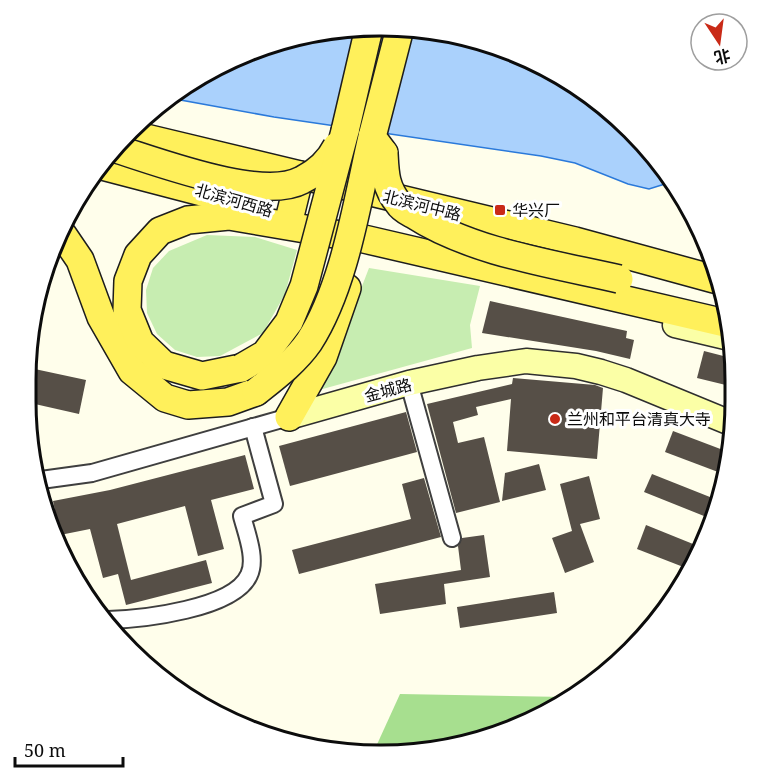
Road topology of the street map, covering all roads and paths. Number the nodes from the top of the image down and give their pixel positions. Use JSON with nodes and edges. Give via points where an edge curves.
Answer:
{"nodes":[{"id":1,"x":367,"y":37,"type":"edge"},
{"id":2,"x":398,"y":37,"type":"edge"},
{"id":3,"x":345,"y":131,"type":"junction"},
{"id":4,"x":138,"y":136,"type":"edge"},
{"id":5,"x":372,"y":137,"type":"junction"},
{"id":6,"x":123,"y":151,"type":"edge"},
{"id":7,"x":109,"y":168,"type":"edge"},
{"id":8,"x":300,"y":175,"type":"junction"},
{"id":9,"x":290,"y":216,"type":"junction"},
{"id":10,"x":364,"y":239,"type":"junction"},
{"id":11,"x":66,"y":240,"type":"edge"},
{"id":12,"x":709,"y":278,"type":"edge"},
{"id":13,"x":715,"y":301,"type":"edge"},
{"id":14,"x":720,"y":322,"type":"edge"},
{"id":15,"x":722,"y":336,"type":"edge"},
{"id":16,"x":409,"y":383,"type":"junction"},
{"id":17,"x":289,"y":417,"type":"junction"},
{"id":18,"x":724,"y":420,"type":"edge"},
{"id":19,"x":253,"y":427,"type":"junction"},
{"id":20,"x":46,"y":479,"type":"edge"},
{"id":21,"x":452,"y":538,"type":"dead end"},
{"id":22,"x":114,"y":620,"type":"edge"}],
"edges":[{"from":1,"to":3,"type":"main road"},
{"from":2,"to":5,"type":"main road"},
{"from":3,"to":6,"type":"main road","bridge":true,"via":[[329,161],[300,181],[274,186],[227,182]]},
{"from":3,"to":10,"type":"main road","bridge":true,"via":[[303,286],[290,322],[265,354],[241,368],[202,376],[164,365],[140,342],[127,310],[128,281],[138,255],[160,231],[188,220],[229,216]]},
{"from":4,"to":8,"type":"main road","name":"北滨河中路"},
{"from":5,"to":11,"type":"main road","bridge":true,"via":[[340,271],[309,342],[283,372],[256,392],[228,402],[188,405],[165,398],[132,370],[101,317],[80,260]]},
{"from":5,"to":13,"type":"main road","bridge":true,"via":[[384,153],[385,181],[399,205],[448,233],[513,255]]},
{"from":7,"to":9,"type":"main road","name":"北滨河西路"},
{"from":8,"to":9,"type":"main road"},
{"from":8,"to":12,"type":"main road","name":"北滨河中路"},
{"from":9,"to":10,"type":"main road","name":"北滨河西路"},
{"from":10,"to":14,"type":"main road"},
{"from":10,"to":15,"type":"street","via":[[447,269]]},
{"from":10,"to":17,"type":"main road","via":[[323,357]]},
{"from":16,"to":17,"type":"street","name":"金城路"},
{"from":16,"to":18,"type":"street","name":"金城路","via":[[504,364],[550,362],[626,380]]},
{"from":16,"to":21,"type":"street"},
{"from":17,"to":19,"type":"street","name":"金城路"},
{"from":19,"to":20,"type":"street","name":"金城路","via":[[92,472]]},
{"from":19,"to":22,"type":"street","via":[[274,504],[242,516],[252,552],[250,574],[234,592],[203,606]]}]}
